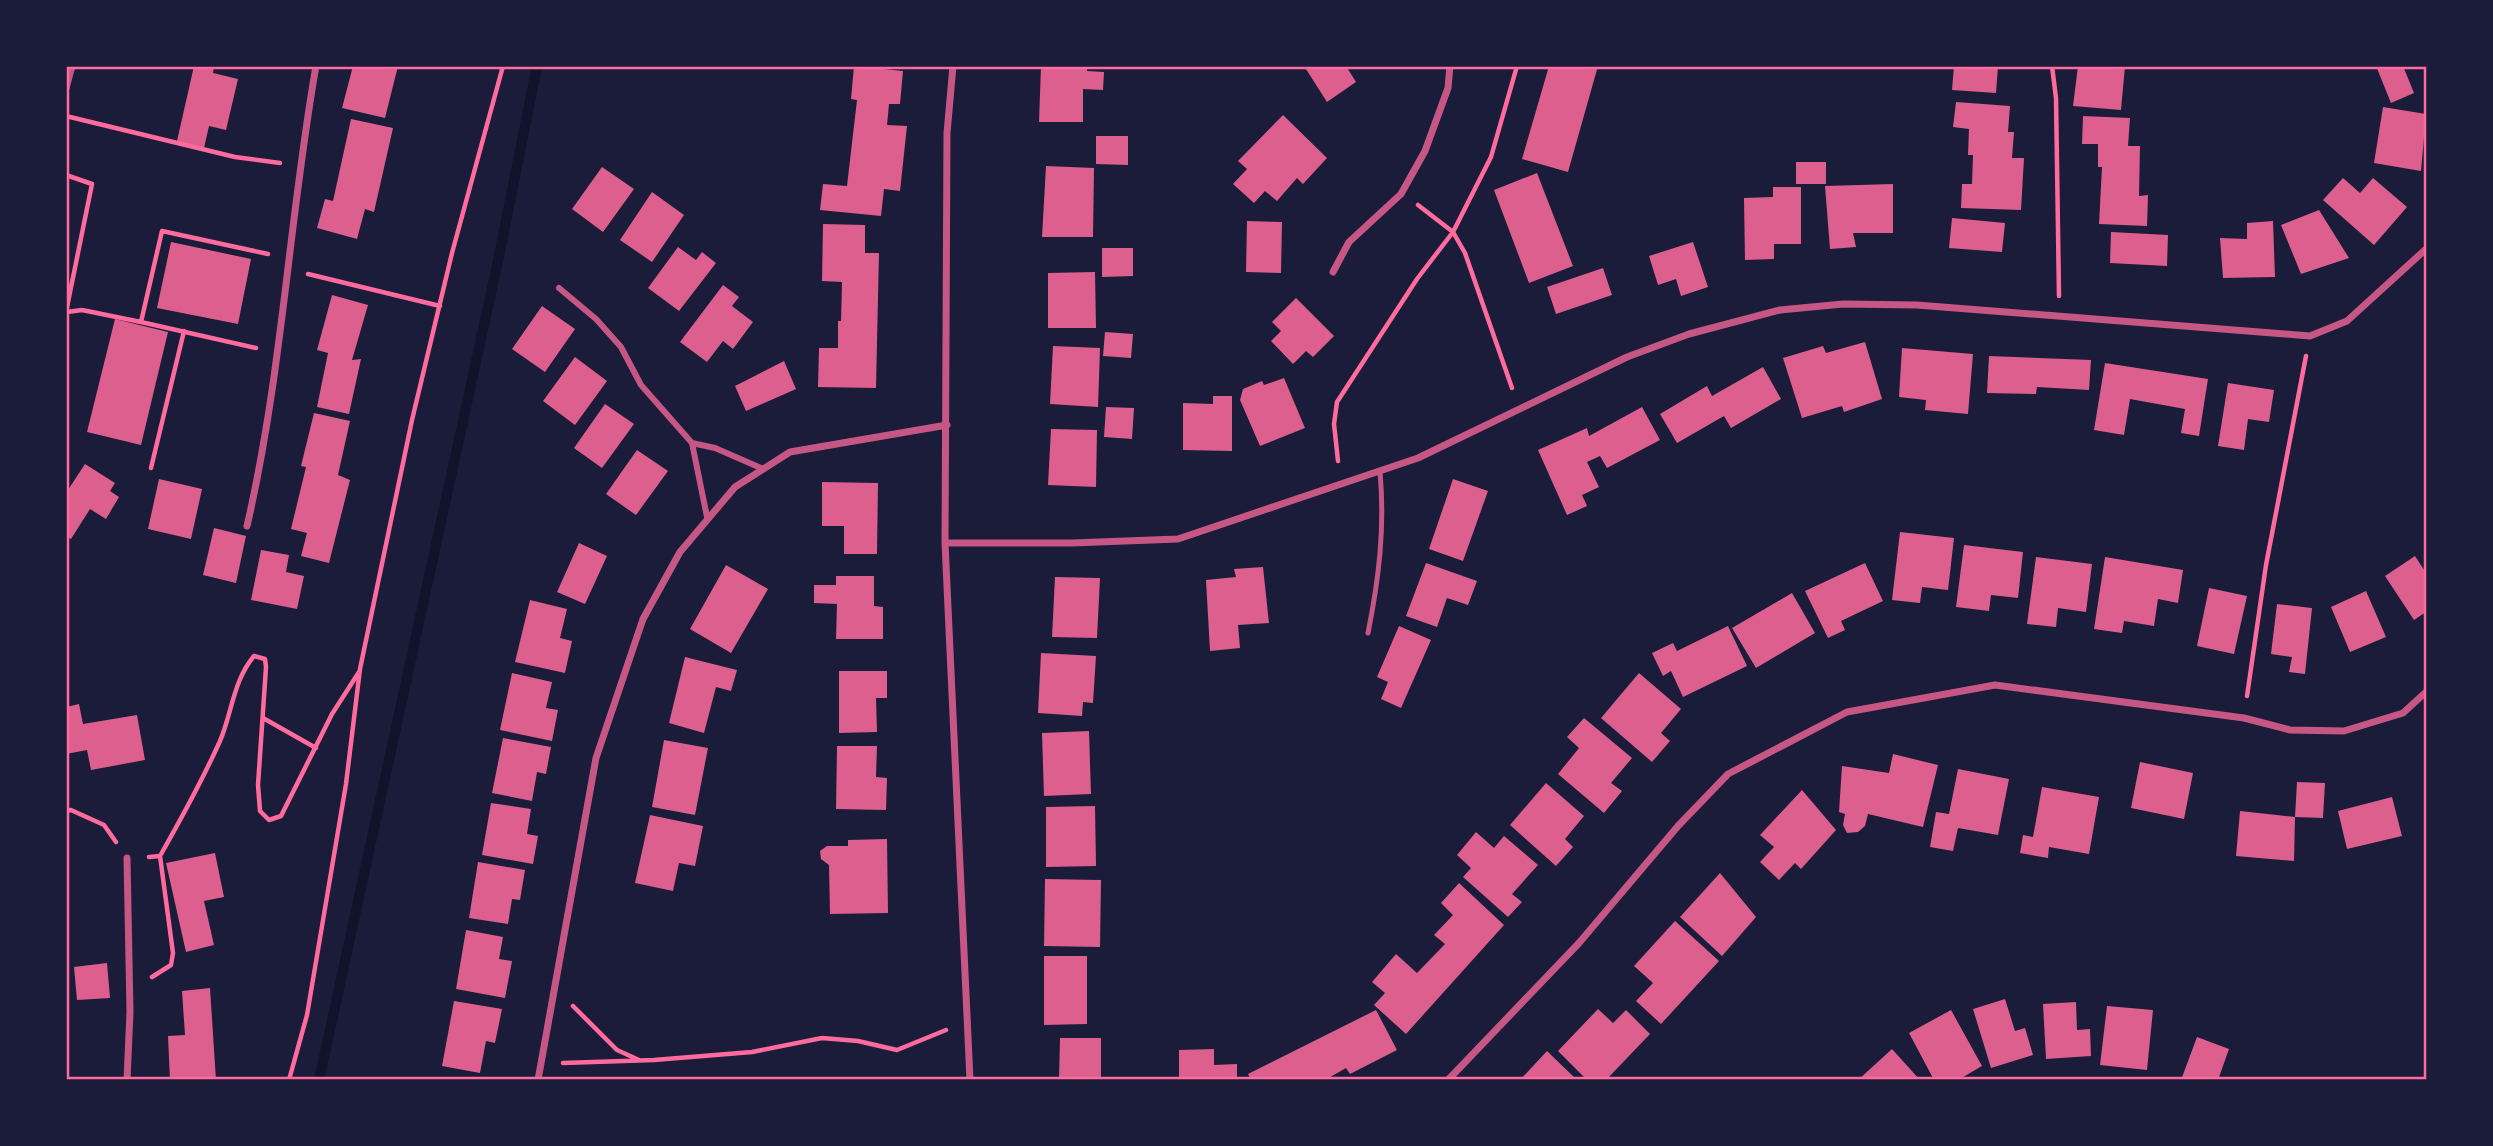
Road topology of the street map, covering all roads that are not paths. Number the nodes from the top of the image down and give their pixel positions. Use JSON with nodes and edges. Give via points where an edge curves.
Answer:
{"nodes":[{"id":1,"x":72,"y":66,"type":"edge"},
{"id":2,"x":316,"y":66,"type":"edge"},
{"id":3,"x":953,"y":66,"type":"edge"},
{"id":4,"x":1450,"y":66,"type":"edge"},
{"id":5,"x":66,"y":89,"type":"edge"},
{"id":6,"x":2427,"y":249,"type":"edge"},
{"id":7,"x":1333,"y":272,"type":"dead end"},
{"id":8,"x":559,"y":288,"type":"dead end"},
{"id":9,"x":947,"y":425,"type":"junction"},
{"id":10,"x":692,"y":443,"type":"junction"},
{"id":11,"x":761,"y":468,"type":"junction"},
{"id":12,"x":1380,"y":471,"type":"junction"},
{"id":13,"x":707,"y":517,"type":"junction"},
{"id":14,"x":247,"y":526,"type":"dead end"},
{"id":15,"x":945,"y":543,"type":"junction"},
{"id":16,"x":1368,"y":633,"type":"dead end"},
{"id":17,"x":2427,"y":692,"type":"edge"},
{"id":18,"x":127,"y":858,"type":"road end"},
{"id":19,"x":127,"y":1080,"type":"edge"},
{"id":20,"x":538,"y":1080,"type":"edge"},
{"id":21,"x":970,"y":1080,"type":"edge"},
{"id":22,"x":1448,"y":1080,"type":"edge"}],
"edges":[{"from":1,"to":5,"type":"street"},
{"from":2,"to":14,"type":"street","via":[[298,166],[265,447]]},
{"from":3,"to":9,"type":"street","via":[[947,133]]},
{"from":4,"to":7,"type":"street","via":[[1448,88],[1425,151],[1401,194],[1349,242]]},
{"from":6,"to":12,"type":"street","via":[[2347,321],[2309,337],[1917,305],[1843,304],[1780,310],[1689,334],[1628,357],[1418,458]]},
{"from":8,"to":10,"type":"street","via":[[621,347],[641,385]]},
{"from":9,"to":11,"type":"street","via":[[790,452]]},
{"from":9,"to":15,"type":"street"},
{"from":10,"to":11,"type":"street"},
{"from":10,"to":13,"type":"street"},
{"from":11,"to":13,"type":"street"},
{"from":12,"to":15,"type":"street","via":[[1178,538]]},
{"from":12,"to":16,"type":"lane","via":[[1384,516],[1381,570]]},
{"from":13,"to":20,"type":"street","via":[[680,552],[643,619],[597,758]]},
{"from":15,"to":21,"type":"street"},
{"from":17,"to":22,"type":"street","via":[[2403,713],[2344,731],[2290,730],[2244,718],[1995,685],[1847,712],[1728,775],[1678,826],[1579,943]]},
{"from":18,"to":19,"type":"street"}]}
